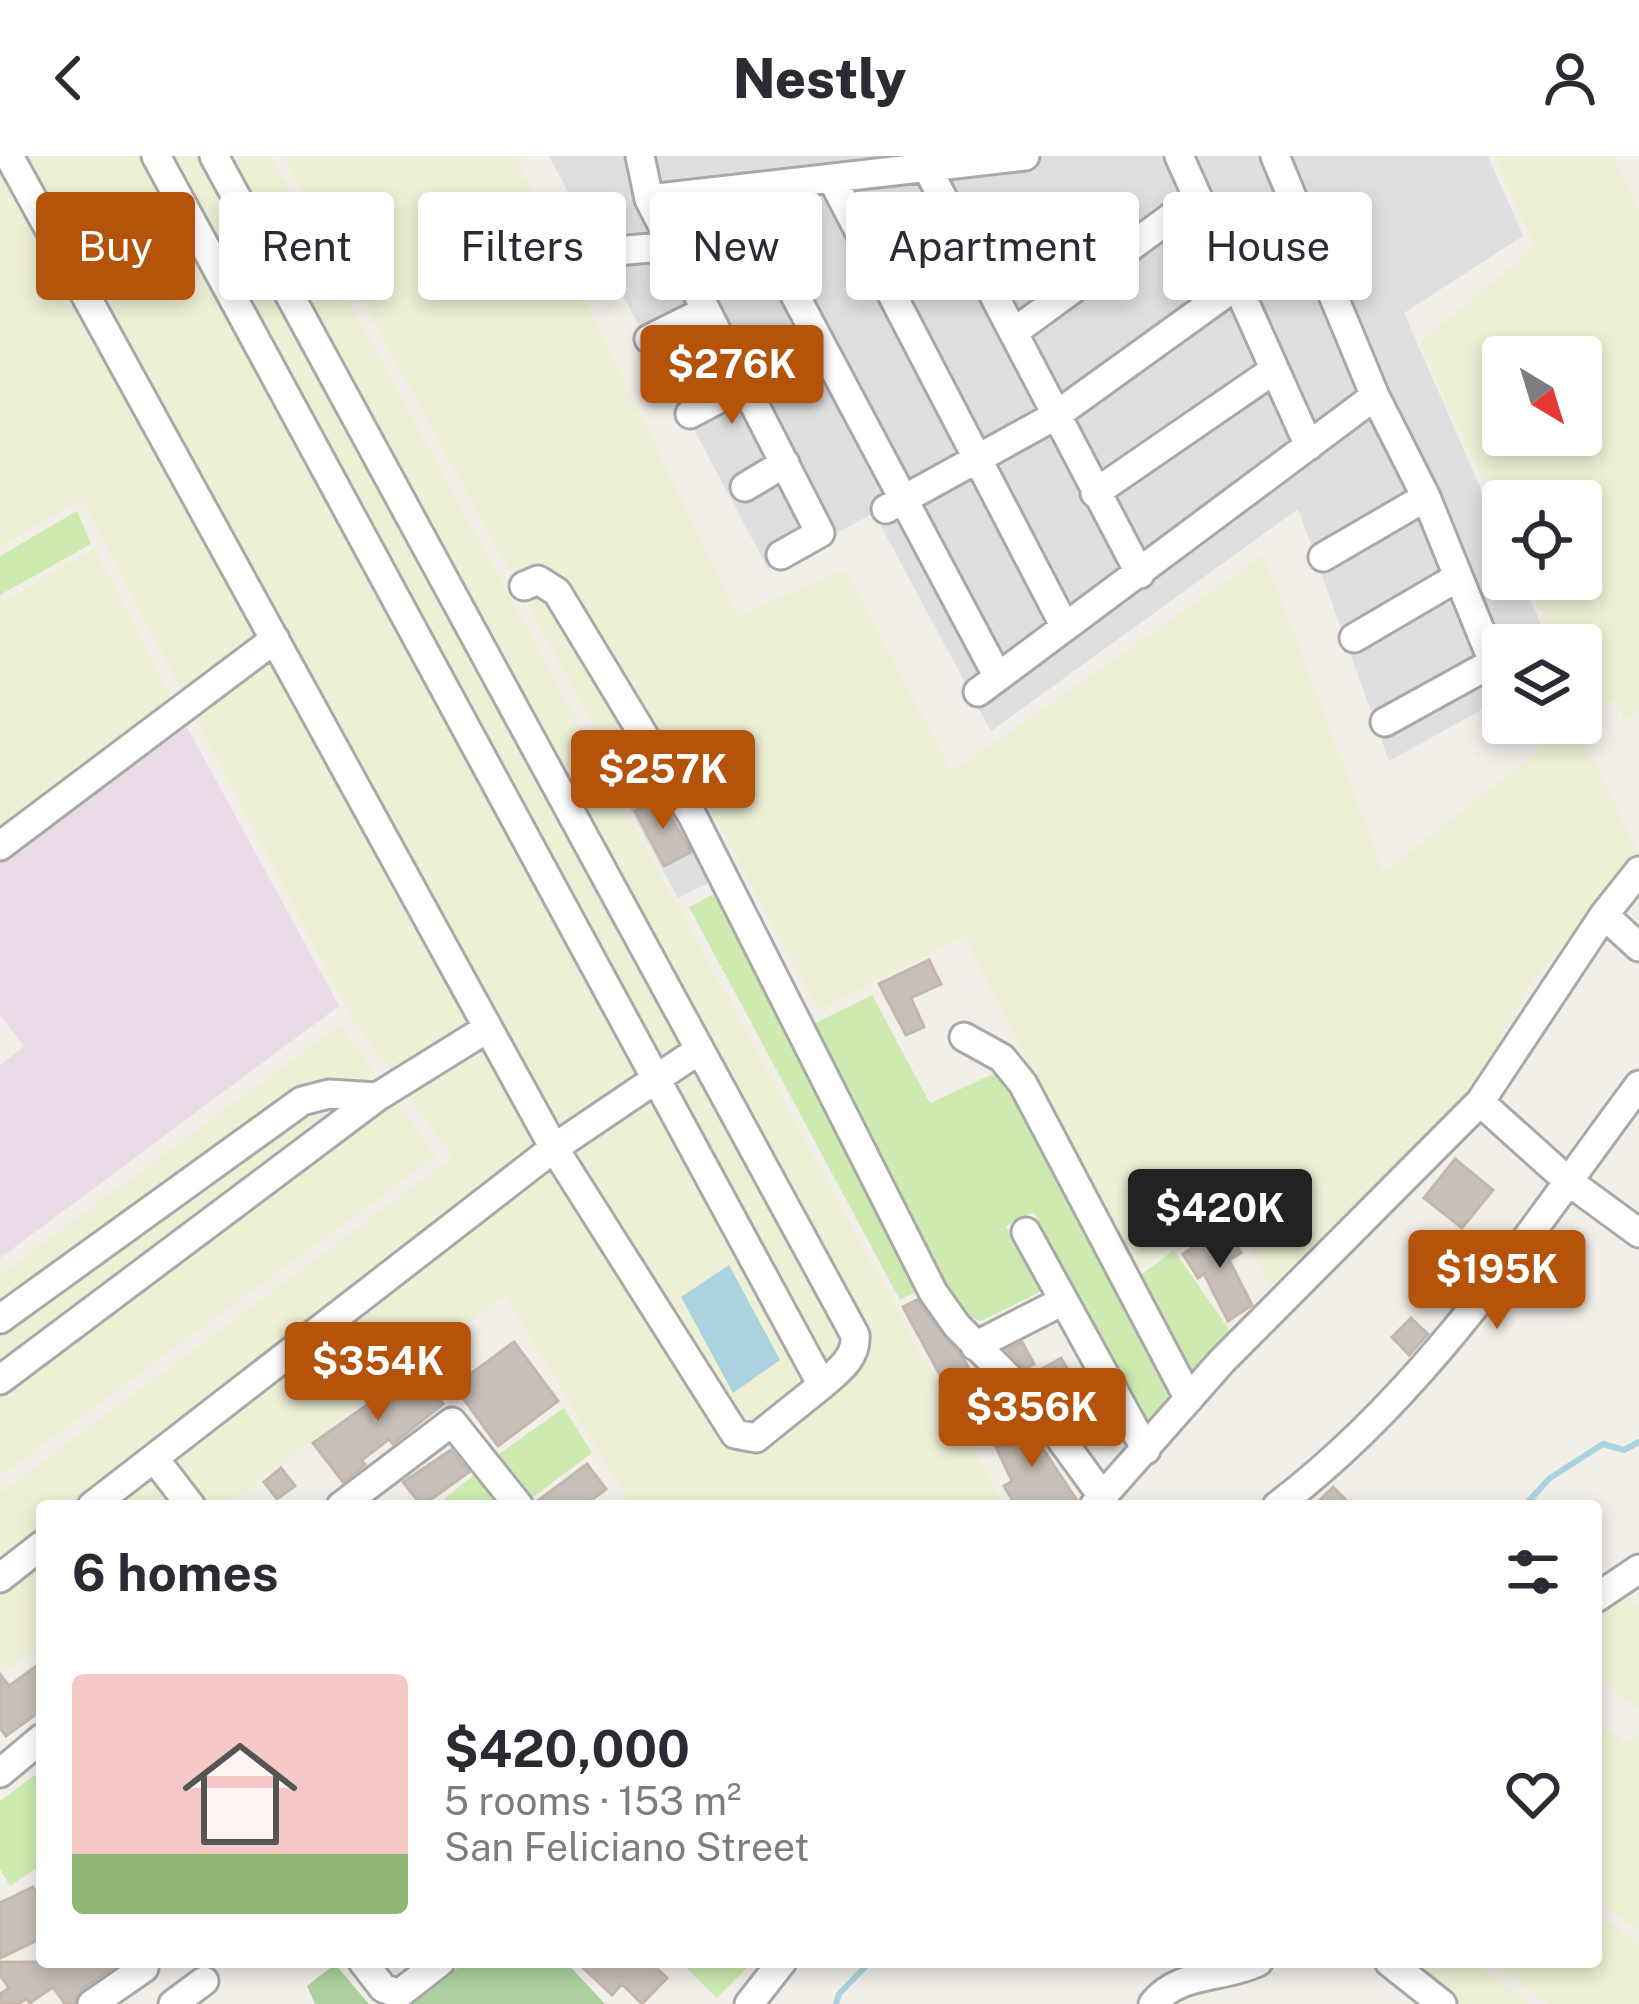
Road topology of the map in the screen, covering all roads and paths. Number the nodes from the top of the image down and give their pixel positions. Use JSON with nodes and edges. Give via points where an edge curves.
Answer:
{"nodes":[{"id":1,"x":9,"y":156,"type":"edge"},
{"id":2,"x":156,"y":156,"type":"edge"},
{"id":3,"x":214,"y":156,"type":"edge"},
{"id":4,"x":640,"y":156,"type":"edge"},
{"id":5,"x":1025,"y":156,"type":"edge"},
{"id":6,"x":1179,"y":156,"type":"edge"},
{"id":7,"x":1275,"y":156,"type":"edge"},
{"id":8,"x":926,"y":166,"type":"junction"},
{"id":9,"x":833,"y":181,"type":"junction"},
{"id":10,"x":739,"y":190,"type":"junction"},
{"id":11,"x":1193,"y":192,"type":"edge"},
{"id":12,"x":649,"y":199,"type":"joint"},
{"id":13,"x":1163,"y":223,"type":"edge"},
{"id":14,"x":701,"y":300,"type":"edge"},
{"id":15,"x":1216,"y":300,"type":"edge"},
{"id":16,"x":1244,"y":300,"type":"edge"},
{"id":17,"x":706,"y":311,"type":"junction"},
{"id":18,"x":1014,"y":332,"type":"junction"},
{"id":19,"x":650,"y":339,"type":"dead end"},
{"id":20,"x":1274,"y":370,"type":"junction"},
{"id":21,"x":745,"y":385,"type":"junction"},
{"id":22,"x":1375,"y":396,"type":"junction"},
{"id":23,"x":690,"y":415,"type":"dead end"},
{"id":24,"x":1055,"y":416,"type":"junction"},
{"id":25,"x":1309,"y":446,"type":"junction"},
{"id":26,"x":980,"y":460,"type":"junction"},
{"id":27,"x":785,"y":463,"type":"junction"},
{"id":28,"x":746,"y":487,"type":"dead end"},
{"id":29,"x":1095,"y":493,"type":"junction"},
{"id":30,"x":1426,"y":497,"type":"junction"},
{"id":31,"x":895,"y":504,"type":"junction"},
{"id":32,"x":781,"y":556,"type":"dead end"},
{"id":33,"x":1323,"y":557,"type":"dead end"},
{"id":34,"x":1140,"y":574,"type":"junction"},
{"id":35,"x":1458,"y":577,"type":"junction"},
{"id":36,"x":524,"y":586,"type":"dead end"},
{"id":37,"x":1482,"y":626,"type":"edge"},
{"id":38,"x":1065,"y":627,"type":"junction"},
{"id":39,"x":1354,"y":638,"type":"dead end"},
{"id":40,"x":275,"y":639,"type":"junction"},
{"id":41,"x":1482,"y":668,"type":"edge"},
{"id":42,"x":1384,"y":722,"type":"dead end"},
{"id":43,"x":0,"y":846,"type":"edge"},
{"id":44,"x":1639,"y":872,"type":"edge"},
{"id":45,"x":1604,"y":915,"type":"junction"},
{"id":46,"x":1639,"y":947,"type":"edge"},
{"id":47,"x":488,"y":1028,"type":"junction"},
{"id":48,"x":964,"y":1037,"type":"dead end"},
{"id":49,"x":699,"y":1050,"type":"junction"},
{"id":50,"x":659,"y":1080,"type":"junction"},
{"id":51,"x":1639,"y":1085,"type":"edge"},
{"id":52,"x":377,"y":1096,"type":"junction"},
{"id":53,"x":1480,"y":1102,"type":"junction"},
{"id":54,"x":554,"y":1148,"type":"junction"},
{"id":55,"x":1568,"y":1181,"type":"junction"},
{"id":56,"x":1026,"y":1232,"type":"dead end"},
{"id":57,"x":1639,"y":1233,"type":"edge"},
{"id":58,"x":1063,"y":1301,"type":"junction"},
{"id":59,"x":0,"y":1319,"type":"edge"},
{"id":60,"x":975,"y":1346,"type":"junction"},
{"id":61,"x":0,"y":1380,"type":"edge"},
{"id":62,"x":822,"y":1385,"type":"junction"},
{"id":63,"x":1189,"y":1399,"type":"junction"},
{"id":64,"x":1146,"y":1450,"type":"junction"},
{"id":65,"x":154,"y":1458,"type":"junction"},
{"id":66,"x":100,"y":1500,"type":"edge"},
{"id":67,"x":186,"y":1500,"type":"edge"},
{"id":68,"x":348,"y":1500,"type":"edge"},
{"id":69,"x":513,"y":1500,"type":"edge"},
{"id":70,"x":1097,"y":1500,"type":"edge"},
{"id":71,"x":1100,"y":1500,"type":"edge"},
{"id":72,"x":1297,"y":1500,"type":"edge"},
{"id":73,"x":36,"y":1550,"type":"edge"},
{"id":74,"x":1637,"y":1572,"type":"edge"},
{"id":75,"x":0,"y":1578,"type":"edge"},
{"id":76,"x":1602,"y":1594,"type":"edge"},
{"id":77,"x":36,"y":1743,"type":"edge"},
{"id":78,"x":0,"y":1773,"type":"edge"},
{"id":79,"x":144,"y":1968,"type":"dead end"},
{"id":80,"x":368,"y":1968,"type":"edge"},
{"id":81,"x":432,"y":1968,"type":"edge"},
{"id":82,"x":777,"y":1968,"type":"edge"},
{"id":83,"x":1245,"y":1968,"type":"edge"},
{"id":84,"x":1397,"y":1968,"type":"edge"},
{"id":85,"x":204,"y":1982,"type":"dead end"},
{"id":86,"x":92,"y":2004,"type":"edge"},
{"id":87,"x":173,"y":2004,"type":"edge"},
{"id":88,"x":748,"y":2004,"type":"edge"},
{"id":89,"x":1153,"y":2004,"type":"edge"},
{"id":90,"x":1442,"y":2004,"type":"edge"}],
"edges":[{"from":1,"to":40,"type":"street"},
{"from":2,"to":50,"type":"street"},
{"from":3,"to":49,"type":"street"},
{"from":4,"to":12,"type":"street"},
{"from":5,"to":8,"type":"street"},
{"from":6,"to":11,"type":"street"},
{"from":7,"to":22,"type":"street"},
{"from":8,"to":9,"type":"street"},
{"from":8,"to":18,"type":"street"},
{"from":9,"to":10,"type":"street"},
{"from":9,"to":26,"type":"street"},
{"from":10,"to":12,"type":"street"},
{"from":10,"to":31,"type":"street"},
{"from":13,"to":18,"type":"street"},
{"from":14,"to":17,"type":"street"},
{"from":15,"to":24,"type":"street"},
{"from":16,"to":20,"type":"street"},
{"from":17,"to":19,"type":"street"},
{"from":17,"to":21,"type":"street"},
{"from":18,"to":24,"type":"street"},
{"from":20,"to":25,"type":"street"},
{"from":20,"to":29,"type":"street"},
{"from":21,"to":23,"type":"street"},
{"from":21,"to":27,"type":"street"},
{"from":22,"to":25,"type":"street"},
{"from":22,"to":30,"type":"street"},
{"from":24,"to":26,"type":"street"},
{"from":24,"to":29,"type":"street"},
{"from":25,"to":34,"type":"street"},
{"from":26,"to":31,"type":"street"},
{"from":26,"to":38,"type":"street"},
{"from":27,"to":28,"type":"street"},
{"from":27,"to":32,"type":"street","via":[[820,533]]},
{"from":29,"to":34,"type":"street"},
{"from":30,"to":33,"type":"street"},
{"from":30,"to":35,"type":"street"},
{"from":31,"to":38,"type":"street","via":[[988,685]]},
{"from":34,"to":38,"type":"street"},
{"from":35,"to":37,"type":"street"},
{"from":35,"to":39,"type":"street"},
{"from":36,"to":60,"type":"street","via":[[538,580],[556,592],[693,817],[933,1292]]},
{"from":40,"to":43,"type":"street"},
{"from":40,"to":47,"type":"street"},
{"from":41,"to":42,"type":"street"},
{"from":44,"to":45,"type":"street"},
{"from":45,"to":46,"type":"street"},
{"from":45,"to":53,"type":"street"},
{"from":47,"to":52,"type":"street"},
{"from":47,"to":54,"type":"street"},
{"from":48,"to":63,"type":"street","via":[[1014,1070]]},
{"from":49,"to":50,"type":"street"},
{"from":49,"to":62,"type":"street","via":[[855,1335],[846,1364]]},
{"from":50,"to":54,"type":"street"},
{"from":50,"to":62,"type":"street"},
{"from":51,"to":55,"type":"street"},
{"from":52,"to":59,"type":"street","via":[[302,1101]]},
{"from":52,"to":61,"type":"street"},
{"from":53,"to":55,"type":"street"},
{"from":53,"to":63,"type":"street"},
{"from":54,"to":62,"type":"street","via":[[735,1434],[756,1438]]},
{"from":54,"to":65,"type":"street"},
{"from":55,"to":57,"type":"street"},
{"from":55,"to":72,"type":"street","via":[[1484,1299]]},
{"from":56,"to":58,"type":"street"},
{"from":58,"to":60,"type":"street"},
{"from":58,"to":64,"type":"street"},
{"from":60,"to":70,"type":"street","via":[[1036,1406]]},
{"from":63,"to":64,"type":"street"},
{"from":64,"to":71,"type":"street"},
{"from":65,"to":66,"type":"street"},
{"from":65,"to":67,"type":"street"},
{"from":68,"to":69,"type":"street","via":[[452,1422]]},
{"from":73,"to":75,"type":"street"},
{"from":74,"to":76,"type":"street"},
{"from":77,"to":78,"type":"street"},
{"from":79,"to":86,"type":"street"},
{"from":80,"to":81,"type":"street","via":[[399,1994]]},
{"from":82,"to":88,"type":"street"},
{"from":83,"to":89,"type":"street","via":[[1164,1990]]},
{"from":84,"to":90,"type":"street"},
{"from":85,"to":87,"type":"street"}]}
